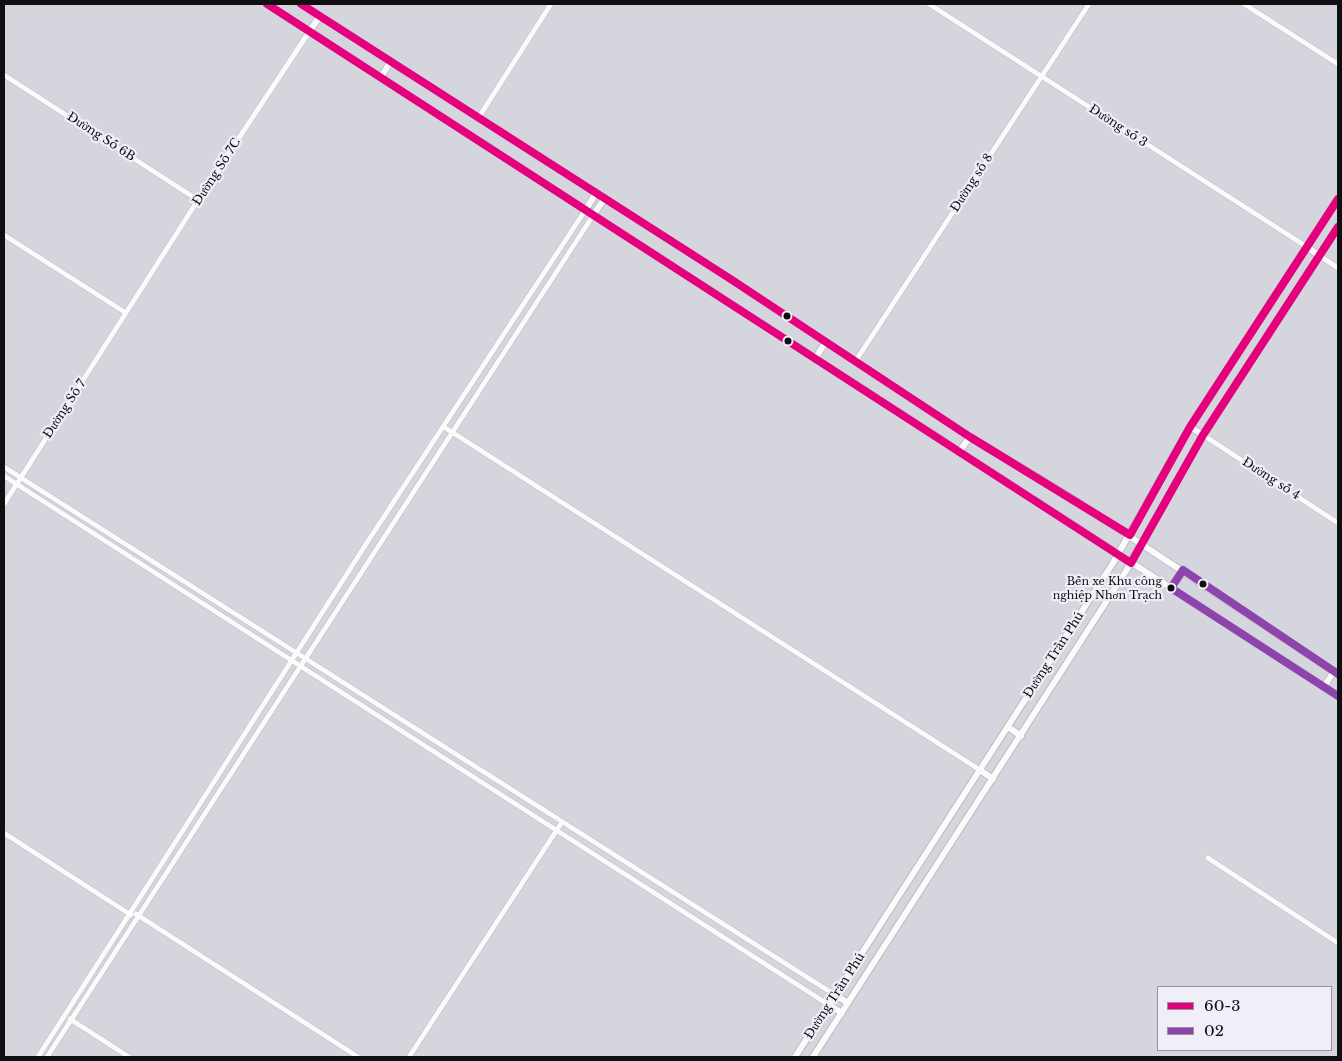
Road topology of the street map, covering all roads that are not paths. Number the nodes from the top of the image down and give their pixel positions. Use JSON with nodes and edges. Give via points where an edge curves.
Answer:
{"nodes":[{"id":1,"x":267,"y":4,"type":"edge"},
{"id":2,"x":301,"y":4,"type":"edge"},
{"id":3,"x":551,"y":4,"type":"edge"},
{"id":4,"x":929,"y":4,"type":"edge"},
{"id":5,"x":1089,"y":4,"type":"edge"},
{"id":6,"x":1244,"y":4,"type":"edge"},
{"id":7,"x":320,"y":16,"type":"junction"},
{"id":8,"x":309,"y":32,"type":"junction"},
{"id":9,"x":391,"y":61,"type":"junction"},
{"id":10,"x":1338,"y":64,"type":"edge"},
{"id":11,"x":4,"y":75,"type":"edge"},
{"id":12,"x":1042,"y":76,"type":"junction"},
{"id":13,"x":381,"y":77,"type":"junction"},
{"id":14,"x":479,"y":117,"type":"junction"},
{"id":15,"x":597,"y":192,"type":"junction"},
{"id":16,"x":605,"y":198,"type":"junction"},
{"id":17,"x":1338,"y":199,"type":"edge"},
{"id":18,"x":198,"y":200,"type":"junction"},
{"id":19,"x":586,"y":209,"type":"junction"},
{"id":20,"x":594,"y":214,"type":"junction"},
{"id":21,"x":1338,"y":228,"type":"edge"},
{"id":22,"x":4,"y":235,"type":"edge"},
{"id":23,"x":1307,"y":247,"type":"junction"},
{"id":24,"x":1320,"y":256,"type":"junction"},
{"id":25,"x":1338,"y":268,"type":"edge"},
{"id":26,"x":126,"y":313,"type":"junction"},
{"id":27,"x":508,"y":328,"type":"junction"},
{"id":28,"x":516,"y":334,"type":"junction"},
{"id":29,"x":825,"y":342,"type":"junction"},
{"id":30,"x":814,"y":359,"type":"junction"},
{"id":31,"x":855,"y":362,"type":"junction"},
{"id":32,"x":444,"y":427,"type":"junction"},
{"id":33,"x":1190,"y":427,"type":"junction"},
{"id":34,"x":452,"y":432,"type":"junction"},
{"id":35,"x":1203,"y":435,"type":"junction"},
{"id":36,"x":970,"y":437,"type":"junction"},
{"id":37,"x":959,"y":452,"type":"junction"},
{"id":38,"x":4,"y":467,"type":"edge"},
{"id":39,"x":4,"y":476,"type":"edge"},
{"id":40,"x":21,"y":478,"type":"junction"},
{"id":41,"x":17,"y":484,"type":"junction"},
{"id":42,"x":4,"y":504,"type":"edge"},
{"id":43,"x":1338,"y":523,"type":"edge"},
{"id":44,"x":1130,"y":535,"type":"junction"},
{"id":45,"x":368,"y":542,"type":"junction"},
{"id":46,"x":1143,"y":544,"type":"junction"},
{"id":47,"x":377,"y":548,"type":"junction"},
{"id":48,"x":1118,"y":554,"type":"junction"},
{"id":49,"x":1131,"y":563,"type":"junction"},
{"id":50,"x":297,"y":652,"type":"junction"},
{"id":51,"x":306,"y":657,"type":"junction"},
{"id":52,"x":292,"y":660,"type":"junction"},
{"id":53,"x":301,"y":665,"type":"junction"},
{"id":54,"x":1336,"y":672,"type":"edge"},
{"id":55,"x":1324,"y":687,"type":"junction"},
{"id":56,"x":1338,"y":696,"type":"edge"},
{"id":57,"x":1008,"y":728,"type":"junction"},
{"id":58,"x":1021,"y":736,"type":"junction"},
{"id":59,"x":437,"y":742,"type":"junction"},
{"id":60,"x":433,"y":750,"type":"junction"},
{"id":61,"x":980,"y":770,"type":"junction"},
{"id":62,"x":993,"y":779,"type":"junction"},
{"id":63,"x":562,"y":822,"type":"junction"},
{"id":64,"x":557,"y":830,"type":"junction"},
{"id":65,"x":4,"y":833,"type":"edge"},
{"id":66,"x":1208,"y":858,"type":"dead end"},
{"id":67,"x":132,"y":913,"type":"junction"},
{"id":68,"x":704,"y":913,"type":"junction"},
{"id":69,"x":139,"y":916,"type":"junction"},
{"id":70,"x":699,"y":921,"type":"junction"},
{"id":71,"x":1338,"y":943,"type":"edge"},
{"id":72,"x":835,"y":995,"type":"junction"},
{"id":73,"x":848,"y":1002,"type":"junction"},
{"id":74,"x":829,"y":1005,"type":"junction"},
{"id":75,"x":842,"y":1012,"type":"junction"},
{"id":76,"x":65,"y":1016,"type":"junction"},
{"id":77,"x":71,"y":1020,"type":"junction"},
{"id":78,"x":38,"y":1057,"type":"edge"},
{"id":79,"x":47,"y":1057,"type":"edge"},
{"id":80,"x":129,"y":1057,"type":"edge"},
{"id":81,"x":358,"y":1057,"type":"edge"},
{"id":82,"x":409,"y":1057,"type":"edge"},
{"id":83,"x":795,"y":1057,"type":"edge"},
{"id":84,"x":813,"y":1057,"type":"edge"}],
"edges":[{"from":1,"to":8,"type":"main road"},
{"from":2,"to":7,"type":"main road"},
{"from":3,"to":14,"type":"street"},
{"from":4,"to":12,"type":"street","name":"Đường số 3"},
{"from":5,"to":12,"type":"street","name":"Đường số 8"},
{"from":6,"to":10,"type":"street"},
{"from":7,"to":8,"type":"main road"},
{"from":7,"to":9,"type":"main road"},
{"from":8,"to":13,"type":"main road"},
{"from":8,"to":18,"type":"street","name":"Đường Số 7C"},
{"from":9,"to":13,"type":"main road"},
{"from":9,"to":14,"type":"main road"},
{"from":11,"to":18,"type":"street","name":"Đường Số 6B"},
{"from":12,"to":23,"type":"street","name":"Đường số 3"},
{"from":12,"to":31,"type":"street","name":"Đường số 8"},
{"from":13,"to":19,"type":"main road"},
{"from":14,"to":15,"type":"main road"},
{"from":15,"to":16,"type":"main road"},
{"from":15,"to":19,"type":"main road"},
{"from":16,"to":20,"type":"main road"},
{"from":16,"to":29,"type":"main road"},
{"from":17,"to":23,"type":"main road","name":"Đường Trần Phú"},
{"from":18,"to":26,"type":"street","name":"Đường Số 7C"},
{"from":19,"to":20,"type":"main road"},
{"from":19,"to":27,"type":"street"},
{"from":20,"to":28,"type":"street"},
{"from":20,"to":30,"type":"main road"},
{"from":21,"to":24,"type":"main road","name":"Đường Trần Phú"},
{"from":22,"to":26,"type":"street"},
{"from":23,"to":24,"type":"main road"},
{"from":23,"to":33,"type":"main road","name":"Đường Trần Phú"},
{"from":24,"to":25,"type":"street"},
{"from":24,"to":35,"type":"main road","name":"Đường Trần Phú"},
{"from":26,"to":40,"type":"street","name":"Đường Số 7"},
{"from":27,"to":28,"type":"street"},
{"from":27,"to":32,"type":"street"},
{"from":28,"to":34,"type":"street"},
{"from":29,"to":30,"type":"main road"},
{"from":29,"to":31,"type":"main road"},
{"from":30,"to":37,"type":"main road"},
{"from":31,"to":36,"type":"main road"},
{"from":32,"to":34,"type":"street"},
{"from":32,"to":45,"type":"street"},
{"from":33,"to":35,"type":"main road"},
{"from":33,"to":44,"type":"main road","name":"Đường Trần Phú"},
{"from":34,"to":47,"type":"street"},
{"from":34,"to":61,"type":"street"},
{"from":35,"to":43,"type":"street","name":"Đường số 4"},
{"from":35,"to":46,"type":"main road","name":"Đường Trần Phú"},
{"from":36,"to":37,"type":"main road"},
{"from":36,"to":44,"type":"main road"},
{"from":37,"to":48,"type":"main road"},
{"from":38,"to":40,"type":"street"},
{"from":39,"to":41,"type":"street"},
{"from":40,"to":41,"type":"street","name":"Đường Số 7"},
{"from":40,"to":50,"type":"street"},
{"from":41,"to":42,"type":"street","name":"Đường Số 7"},
{"from":41,"to":52,"type":"street"},
{"from":44,"to":46,"type":"main road"},
{"from":44,"to":48,"type":"main road","name":"Đường Trần Phú"},
{"from":45,"to":47,"type":"street"},
{"from":45,"to":50,"type":"street"},
{"from":46,"to":49,"type":"main road","name":"Đường Trần Phú"},
{"from":46,"to":54,"type":"main road"},
{"from":47,"to":51,"type":"street"},
{"from":48,"to":49,"type":"main road"},
{"from":48,"to":57,"type":"main road","name":"Đường Trần Phú"},
{"from":49,"to":55,"type":"main road"},
{"from":49,"to":58,"type":"main road","name":"Đường Trần Phú"},
{"from":50,"to":51,"type":"street"},
{"from":50,"to":52,"type":"street"},
{"from":51,"to":53,"type":"street"},
{"from":51,"to":59,"type":"street"},
{"from":52,"to":53,"type":"street"},
{"from":52,"to":67,"type":"street"},
{"from":53,"to":60,"type":"street"},
{"from":53,"to":69,"type":"street"},
{"from":54,"to":55,"type":"main road"},
{"from":55,"to":56,"type":"main road"},
{"from":57,"to":58,"type":"main road"},
{"from":57,"to":61,"type":"main road","name":"Đường Trần Phú"},
{"from":58,"to":62,"type":"main road","name":"Đường Trần Phú"},
{"from":59,"to":60,"type":"street"},
{"from":59,"to":63,"type":"street"},
{"from":60,"to":64,"type":"street"},
{"from":61,"to":62,"type":"main road"},
{"from":61,"to":72,"type":"main road","name":"Đường Trần Phú"},
{"from":62,"to":73,"type":"main road","name":"Đường Trần Phú"},
{"from":63,"to":64,"type":"street"},
{"from":63,"to":68,"type":"street"},
{"from":64,"to":70,"type":"street"},
{"from":64,"to":82,"type":"street"},
{"from":65,"to":67,"type":"street"},
{"from":66,"to":71,"type":"street"},
{"from":67,"to":69,"type":"street"},
{"from":67,"to":76,"type":"street"},
{"from":68,"to":70,"type":"street"},
{"from":68,"to":72,"type":"street"},
{"from":69,"to":77,"type":"street"},
{"from":69,"to":81,"type":"street"},
{"from":70,"to":74,"type":"street"},
{"from":72,"to":73,"type":"main road"},
{"from":72,"to":74,"type":"main road","name":"Đường Trần Phú"},
{"from":73,"to":75,"type":"main road","name":"Đường Trần Phú"},
{"from":74,"to":75,"type":"main road"},
{"from":74,"to":83,"type":"main road","name":"Đường Trần Phú"},
{"from":75,"to":84,"type":"main road","name":"Đường Trần Phú"},
{"from":76,"to":77,"type":"street"},
{"from":76,"to":78,"type":"street"},
{"from":77,"to":79,"type":"street"},
{"from":77,"to":80,"type":"street"}]}
